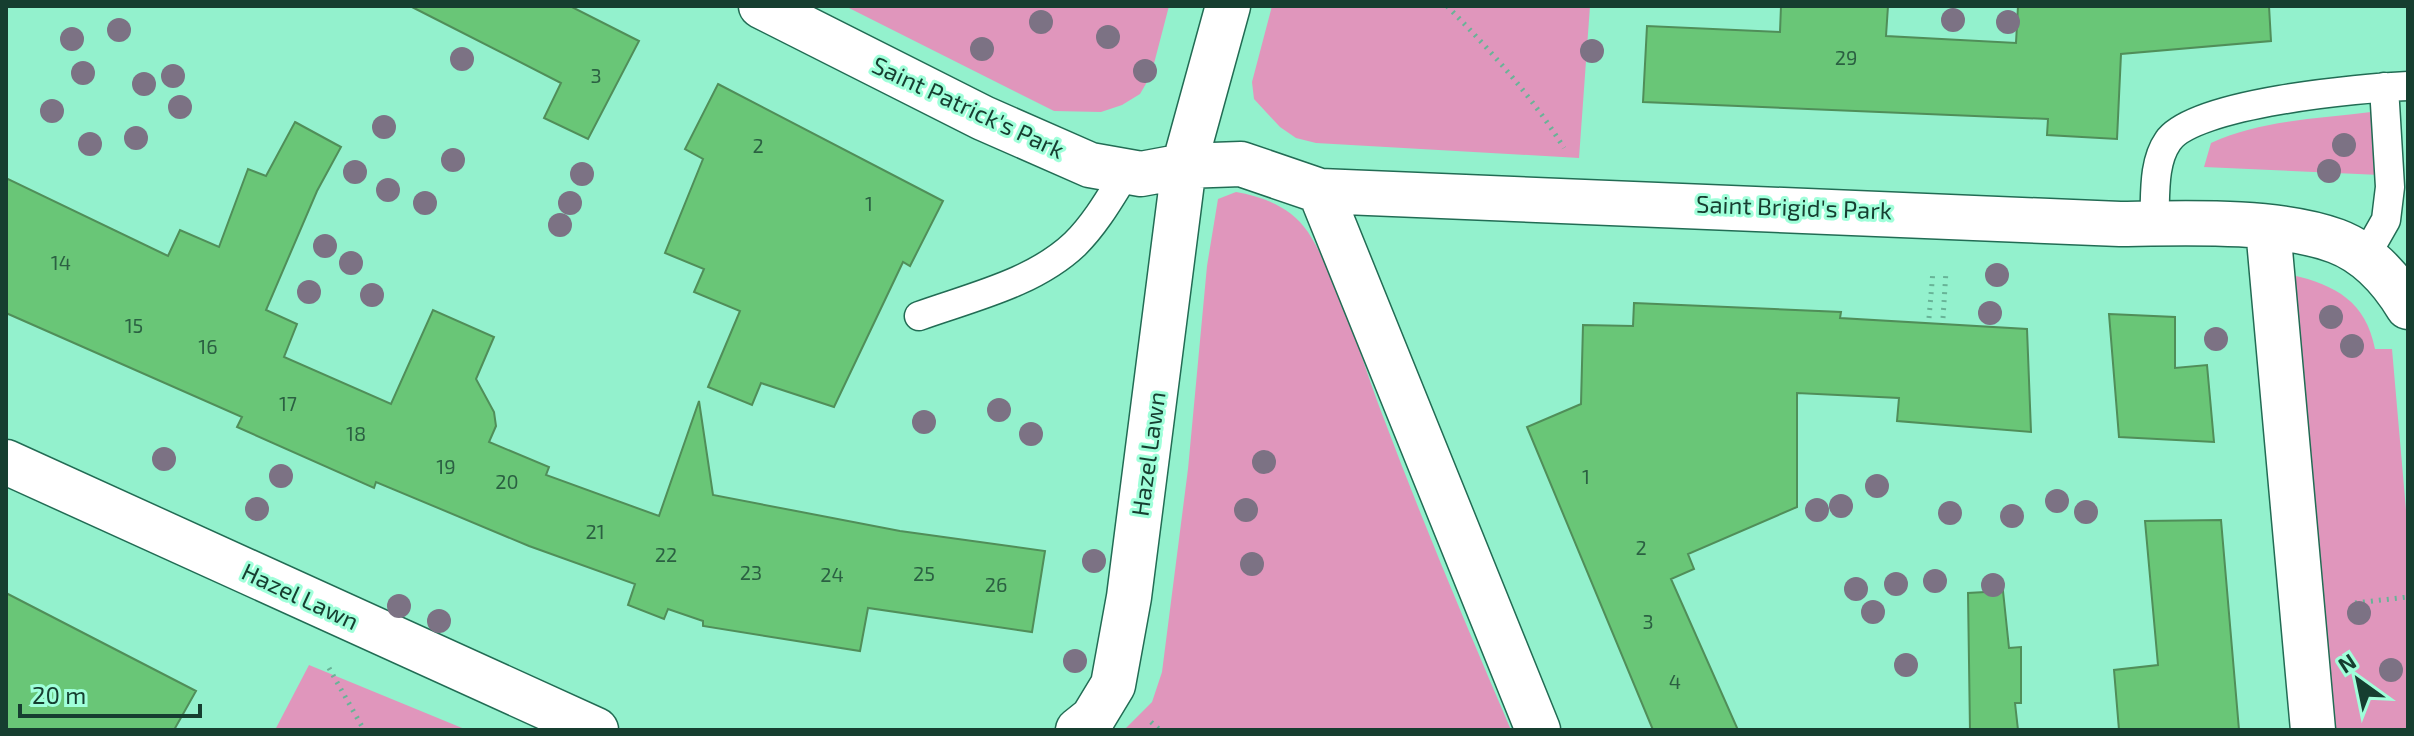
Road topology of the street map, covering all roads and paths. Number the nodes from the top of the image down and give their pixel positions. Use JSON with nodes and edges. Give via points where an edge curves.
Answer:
{"nodes":[{"id":1,"x":761,"y":6,"type":"edge"},
{"id":2,"x":1228,"y":6,"type":"edge"},
{"id":3,"x":1447,"y":6,"type":"edge"},
{"id":4,"x":2396,"y":87,"type":"edge"},
{"id":5,"x":1184,"y":166,"type":"junction"},
{"id":6,"x":1125,"y":174,"type":"junction"},
{"id":7,"x":1320,"y":191,"type":"junction"},
{"id":8,"x":1595,"y":200,"type":"junction"},
{"id":9,"x":2154,"y":224,"type":"junction"},
{"id":10,"x":2268,"y":228,"type":"junction"},
{"id":11,"x":2365,"y":257,"type":"junction"},
{"id":12,"x":1934,"y":261,"type":"dead end"},
{"id":13,"x":1946,"y":262,"type":"dead end"},
{"id":14,"x":2408,"y":307,"type":"edge"},
{"id":15,"x":919,"y":316,"type":"dead end"},
{"id":16,"x":1929,"y":318,"type":"dead end"},
{"id":17,"x":1943,"y":318,"type":"dead end"},
{"id":18,"x":6,"y":462,"type":"edge"},
{"id":19,"x":596,"y":730,"type":"edge"},
{"id":20,"x":1078,"y":730,"type":"edge"},
{"id":21,"x":1538,"y":730,"type":"edge"},
{"id":22,"x":2313,"y":730,"type":"edge"}],
"edges":[{"from":1,"to":6,"type":"street","name":"Saint Patrick's Park","via":[[983,118],[1090,165]]},
{"from":2,"to":5,"type":"street","name":"Hazel Lawn"},
{"from":3,"to":8,"type":"path","via":[[1538,107]]},
{"from":4,"to":9,"type":"lane","via":[[2285,100],[2202,117],[2169,138],[2158,159]]},
{"from":4,"to":11,"type":"lane","via":[[2386,220]]},
{"from":5,"to":6,"type":"street","name":"Saint Patrick's Park"},
{"from":5,"to":7,"type":"street","name":"Saint Brigid's Park","via":[[1241,164]]},
{"from":5,"to":20,"type":"street","name":"Hazel Lawn","via":[[1116,671],[1108,695]]},
{"from":6,"to":15,"type":"lane","via":[[1097,220],[1074,245],[1025,278]]},
{"from":7,"to":8,"type":"street","name":"Saint Brigid's Park"},
{"from":7,"to":21,"type":"street"},
{"from":8,"to":9,"type":"street","name":"Saint Brigid's Park"},
{"from":9,"to":10,"type":"street","name":"Saint Brigid's Park"},
{"from":10,"to":11,"type":"street","name":"Saint Brigid's Park","via":[[2335,240]]},
{"from":10,"to":22,"type":"street"},
{"from":11,"to":14,"type":"street","name":"Saint Brigid's Park"},
{"from":12,"to":16,"type":"path"},
{"from":13,"to":17,"type":"path"},
{"from":18,"to":19,"type":"street","name":"Hazel Lawn"}]}
